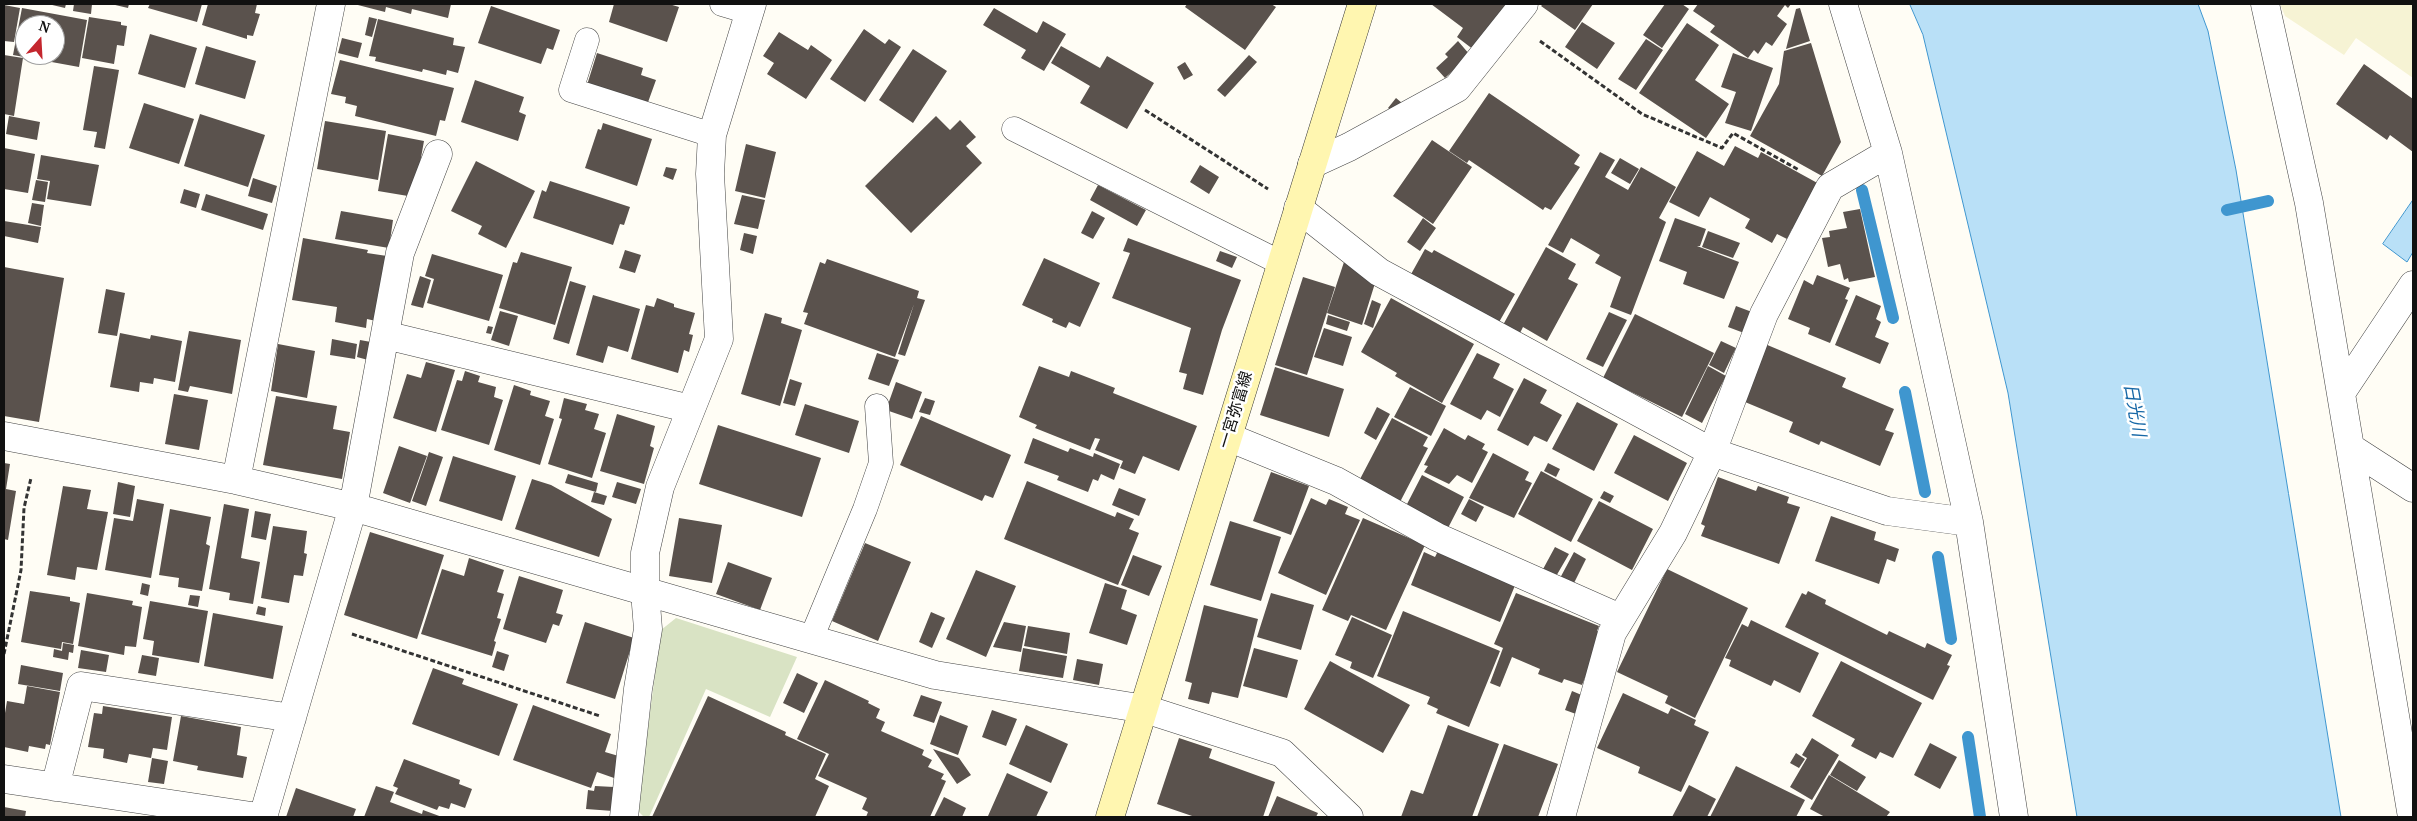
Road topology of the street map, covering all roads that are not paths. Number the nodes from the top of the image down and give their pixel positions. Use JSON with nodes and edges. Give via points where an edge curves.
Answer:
{"nodes":[{"id":1,"x":331,"y":4,"type":"edge"},
{"id":2,"x":722,"y":4,"type":"edge"},
{"id":3,"x":1362,"y":4,"type":"edge"},
{"id":4,"x":1843,"y":4,"type":"edge"},
{"id":5,"x":2265,"y":4,"type":"edge"},
{"id":6,"x":750,"y":8,"type":"edge"},
{"id":7,"x":1517,"y":12,"type":"edge"},
{"id":8,"x":587,"y":40,"type":"dead end"},
{"id":9,"x":1014,"y":129,"type":"dead end"},
{"id":10,"x":712,"y":135,"type":"junction"},
{"id":11,"x":1888,"y":153,"type":"junction"},
{"id":12,"x":438,"y":154,"type":"dead end"},
{"id":13,"x":1312,"y":164,"type":"junction"},
{"id":14,"x":1298,"y":208,"type":"junction"},
{"id":15,"x":1281,"y":263,"type":"junction"},
{"id":16,"x":2413,"y":285,"type":"edge"},
{"id":17,"x":385,"y":335,"type":"junction"},
{"id":18,"x":2341,"y":393,"type":"junction"},
{"id":19,"x":876,"y":406,"type":"dead end"},
{"id":20,"x":691,"y":409,"type":"junction"},
{"id":21,"x":4,"y":436,"type":"edge"},
{"id":22,"x":1228,"y":436,"type":"junction"},
{"id":23,"x":2351,"y":448,"type":"junction"},
{"id":24,"x":1712,"y":452,"type":"junction"},
{"id":25,"x":236,"y":480,"type":"junction"},
{"id":26,"x":2413,"y":488,"type":"edge"},
{"id":27,"x":353,"y":507,"type":"junction"},
{"id":28,"x":1969,"y":522,"type":"junction"},
{"id":29,"x":645,"y":592,"type":"junction"},
{"id":30,"x":1620,"y":618,"type":"junction"},
{"id":31,"x":811,"y":639,"type":"junction"},
{"id":32,"x":1145,"y":710,"type":"junction"},
{"id":33,"x":292,"y":718,"type":"junction"},
{"id":34,"x":4,"y":779,"type":"edge"},
{"id":35,"x":55,"y":787,"type":"junction"},
{"id":36,"x":258,"y":817,"type":"edge"},
{"id":37,"x":263,"y":817,"type":"edge"},
{"id":38,"x":624,"y":817,"type":"edge"},
{"id":39,"x":1110,"y":817,"type":"edge"},
{"id":40,"x":1349,"y":817,"type":"edge"},
{"id":41,"x":1561,"y":817,"type":"edge"},
{"id":42,"x":2014,"y":817,"type":"edge"},
{"id":43,"x":2412,"y":817,"type":"edge"}],
"edges":[{"from":1,"to":25,"type":"street"},
{"from":2,"to":6,"type":"lane"},
{"from":3,"to":13,"type":"main road","name":"一宮弥富線"},
{"from":4,"to":11,"type":"street"},
{"from":5,"to":18,"type":"street","via":[[2309,203]]},
{"from":6,"to":10,"type":"street"},
{"from":7,"to":13,"type":"street","via":[[1456,88]]},
{"from":8,"to":10,"type":"lane","via":[[571,90]]},
{"from":9,"to":15,"type":"lane"},
{"from":10,"to":20,"type":"street","via":[[710,174],[719,339]]},
{"from":11,"to":24,"type":"street","via":[[1830,187],[1764,314]]},
{"from":11,"to":28,"type":"street"},
{"from":12,"to":17,"type":"street","via":[[400,253]]},
{"from":13,"to":14,"type":"main road","name":"一宮弥富線"},
{"from":14,"to":15,"type":"main road","name":"一宮弥富線"},
{"from":14,"to":24,"type":"street","via":[[1380,272]]},
{"from":15,"to":22,"type":"main road","name":"一宮弥富線"},
{"from":16,"to":18,"type":"street"},
{"from":17,"to":20,"type":"street"},
{"from":17,"to":27,"type":"street"},
{"from":18,"to":23,"type":"street"},
{"from":19,"to":31,"type":"lane","via":[[881,463]]},
{"from":20,"to":29,"type":"street","via":[[660,487],[646,553]]},
{"from":21,"to":25,"type":"street"},
{"from":22,"to":30,"type":"street","via":[[1336,481],[1437,537]]},
{"from":22,"to":32,"type":"main road","name":"一宮弥富線"},
{"from":23,"to":26,"type":"street"},
{"from":23,"to":43,"type":"street"},
{"from":24,"to":28,"type":"street","via":[[1887,511]]},
{"from":24,"to":30,"type":"street","via":[[1673,533]]},
{"from":25,"to":27,"type":"street"},
{"from":27,"to":29,"type":"street"},
{"from":27,"to":33,"type":"street"},
{"from":28,"to":42,"type":"street"},
{"from":29,"to":31,"type":"street"},
{"from":29,"to":38,"type":"street","via":[[648,629]]},
{"from":30,"to":41,"type":"street","via":[[1612,633]]},
{"from":31,"to":32,"type":"street","via":[[935,676]]},
{"from":32,"to":39,"type":"main road","name":"一宮弥富線"},
{"from":32,"to":40,"type":"street","via":[[1282,753]]},
{"from":33,"to":35,"type":"street","via":[[81,686]]},
{"from":33,"to":37,"type":"street"},
{"from":34,"to":35,"type":"street"},
{"from":35,"to":36,"type":"street"}]}
